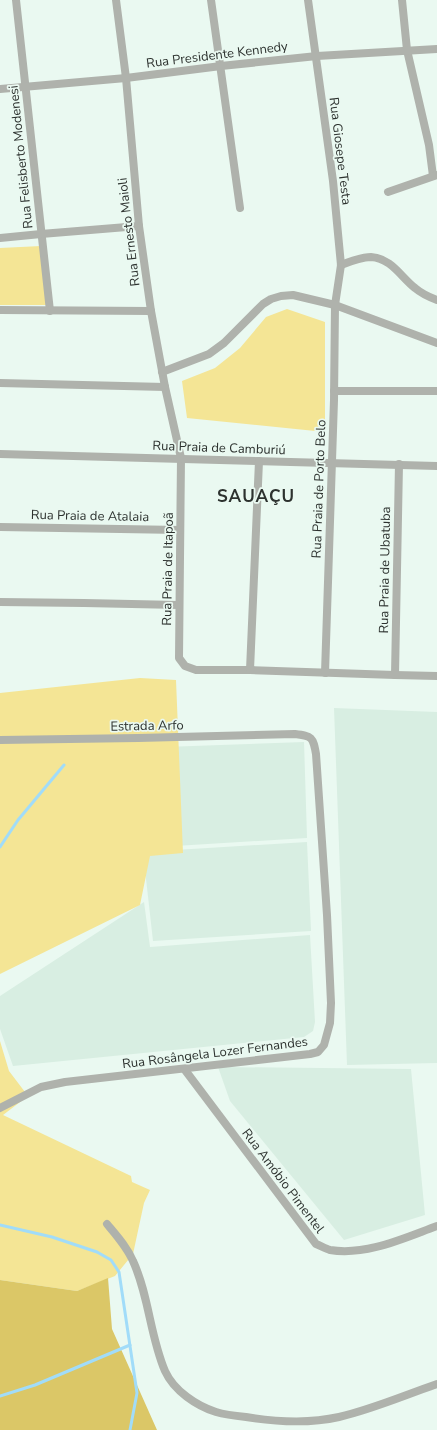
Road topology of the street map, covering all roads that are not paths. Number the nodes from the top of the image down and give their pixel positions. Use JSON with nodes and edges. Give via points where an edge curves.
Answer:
{"nodes":[{"id":1,"x":16,"y":0,"type":"edge"},
{"id":2,"x":116,"y":0,"type":"edge"},
{"id":3,"x":211,"y":0,"type":"edge"},
{"id":4,"x":308,"y":0,"type":"edge"},
{"id":5,"x":402,"y":0,"type":"edge"},
{"id":6,"x":437,"y":49,"type":"edge"},
{"id":7,"x":407,"y":50,"type":"junction"},
{"id":8,"x":317,"y":56,"type":"junction"},
{"id":9,"x":221,"y":66,"type":"junction"},
{"id":10,"x":126,"y":78,"type":"junction"},
{"id":11,"x":25,"y":87,"type":"junction"},
{"id":12,"x":0,"y":89,"type":"edge"},
{"id":13,"x":435,"y":176,"type":"edge"},
{"id":14,"x":388,"y":192,"type":"dead end"},
{"id":15,"x":240,"y":208,"type":"dead end"},
{"id":16,"x":139,"y":226,"type":"junction"},
{"id":17,"x":41,"y":234,"type":"junction"},
{"id":18,"x":0,"y":238,"type":"edge"},
{"id":19,"x":341,"y":265,"type":"junction"},
{"id":20,"x":437,"y":300,"type":"edge"},
{"id":21,"x":335,"y":305,"type":"junction"},
{"id":22,"x":0,"y":310,"type":"edge"},
{"id":23,"x":50,"y":311,"type":"junction"},
{"id":24,"x":151,"y":311,"type":"junction"},
{"id":25,"x":437,"y":343,"type":"edge"},
{"id":26,"x":162,"y":372,"type":"junction"},
{"id":27,"x":0,"y":383,"type":"edge"},
{"id":28,"x":165,"y":387,"type":"junction"},
{"id":29,"x":334,"y":391,"type":"junction"},
{"id":30,"x":437,"y":391,"type":"edge"},
{"id":31,"x":0,"y":454,"type":"edge"},
{"id":32,"x":181,"y":458,"type":"junction"},
{"id":33,"x":259,"y":461,"type":"junction"},
{"id":34,"x":331,"y":463,"type":"junction"},
{"id":35,"x":399,"y":464,"type":"junction"},
{"id":36,"x":437,"y":466,"type":"edge"},
{"id":37,"x":0,"y":527,"type":"edge"},
{"id":38,"x":180,"y":530,"type":"junction"},
{"id":39,"x":0,"y":602,"type":"edge"},
{"id":40,"x":179,"y":605,"type":"junction"},
{"id":41,"x":250,"y":670,"type":"junction"},
{"id":42,"x":325,"y":673,"type":"junction"},
{"id":43,"x":395,"y":675,"type":"junction"},
{"id":44,"x":437,"y":676,"type":"edge"},
{"id":45,"x":295,"y":734,"type":"joint"},
{"id":46,"x":0,"y":740,"type":"edge"},
{"id":47,"x":185,"y":1070,"type":"junction"},
{"id":48,"x":0,"y":1108,"type":"edge"},
{"id":49,"x":107,"y":1224,"type":"dead end"},
{"id":50,"x":437,"y":1226,"type":"edge"},
{"id":51,"x":437,"y":1384,"type":"edge"}],
"edges":[{"from":1,"to":11,"type":"street","name":"Rua Felisberto Modenesi"},
{"from":2,"to":10,"type":"street","name":"Rua Ernesto Maioli"},
{"from":3,"to":9,"type":"street"},
{"from":4,"to":8,"type":"street","name":"Rua Giosepe Testa"},
{"from":5,"to":7,"type":"street"},
{"from":6,"to":7,"type":"street","name":"Rua Presidente Kennedy"},
{"from":7,"to":8,"type":"street","name":"Rua Presidente Kennedy"},
{"from":7,"to":13,"type":"street"},
{"from":8,"to":9,"type":"street","name":"Rua Presidente Kennedy"},
{"from":8,"to":19,"type":"street","name":"Rua Giosepe Testa"},
{"from":9,"to":10,"type":"street","name":"Rua Presidente Kennedy"},
{"from":9,"to":15,"type":"street"},
{"from":10,"to":11,"type":"street","name":"Rua Presidente Kennedy"},
{"from":10,"to":16,"type":"street","name":"Rua Ernesto Maioli"},
{"from":11,"to":12,"type":"street","name":"Rua Presidente Kennedy"},
{"from":11,"to":17,"type":"street","name":"Rua Felisberto Modenesi"},
{"from":13,"to":14,"type":"street"},
{"from":16,"to":17,"type":"street"},
{"from":16,"to":24,"type":"street","name":"Rua Ernesto Maioli"},
{"from":17,"to":18,"type":"street"},
{"from":17,"to":23,"type":"street","name":"Rua Felisberto Modenesi"},
{"from":19,"to":20,"type":"street","via":[[362,258],[379,258],[390,263],[415,288]]},
{"from":19,"to":21,"type":"street","name":"Rua Giosepe Testa"},
{"from":21,"to":25,"type":"street"},
{"from":21,"to":26,"type":"street","via":[[293,295],[271,299],[218,348]]},
{"from":21,"to":29,"type":"street","name":"Rua Praia de Porto Belo"},
{"from":22,"to":23,"type":"street"},
{"from":23,"to":24,"type":"street"},
{"from":24,"to":26,"type":"street","name":"Rua Ernesto Maioli"},
{"from":26,"to":28,"type":"street","name":"Rua Ernesto Maioli"},
{"from":27,"to":28,"type":"street"},
{"from":28,"to":32,"type":"street","name":"Rua Ernesto Maioli"},
{"from":29,"to":30,"type":"street"},
{"from":29,"to":34,"type":"street","name":"Rua Praia de Porto Belo"},
{"from":31,"to":32,"type":"street","name":"Rua Praia de Camburiú"},
{"from":32,"to":33,"type":"street","name":"Rua Praia de Camburiú"},
{"from":32,"to":38,"type":"street","name":"Rua Praia de Itapoã"},
{"from":33,"to":34,"type":"street","name":"Rua Praia de Camburiú"},
{"from":33,"to":41,"type":"street"},
{"from":34,"to":35,"type":"street","name":"Rua Praia de Camburiú"},
{"from":34,"to":42,"type":"street","name":"Rua Praia de Porto Belo"},
{"from":35,"to":36,"type":"street","name":"Rua Praia de Camburiú"},
{"from":35,"to":43,"type":"street","name":"Rua Praia de Ubatuba"},
{"from":37,"to":38,"type":"street","name":"Rua Praia de Atalaia"},
{"from":38,"to":40,"type":"street","name":"Rua Praia de Itapoã"},
{"from":39,"to":40,"type":"street"},
{"from":40,"to":41,"type":"street","name":"Rua Praia de Itapoã","via":[[179,658],[185,666],[196,670]]},
{"from":41,"to":42,"type":"street"},
{"from":42,"to":43,"type":"street"},
{"from":43,"to":44,"type":"street"},
{"from":45,"to":46,"type":"street","name":"Estrada Arfo"},
{"from":45,"to":47,"type":"street","name":"Rua Rosângela Lozer Fernandes","via":[[311,738],[316,754],[327,915],[330,988],[328,1033],[324,1045],[318,1052]]},
{"from":47,"to":48,"type":"street","name":"Rua Rosângela Lozer Fernandes","via":[[88,1079],[41,1087]]},
{"from":47,"to":50,"type":"street","name":"Rua Amóbio Pimentel","via":[[316,1244],[329,1250],[369,1249]]},
{"from":49,"to":51,"type":"street","via":[[121,1240],[133,1262],[166,1374],[186,1396],[207,1409],[261,1420],[307,1422],[364,1410]]}]}
